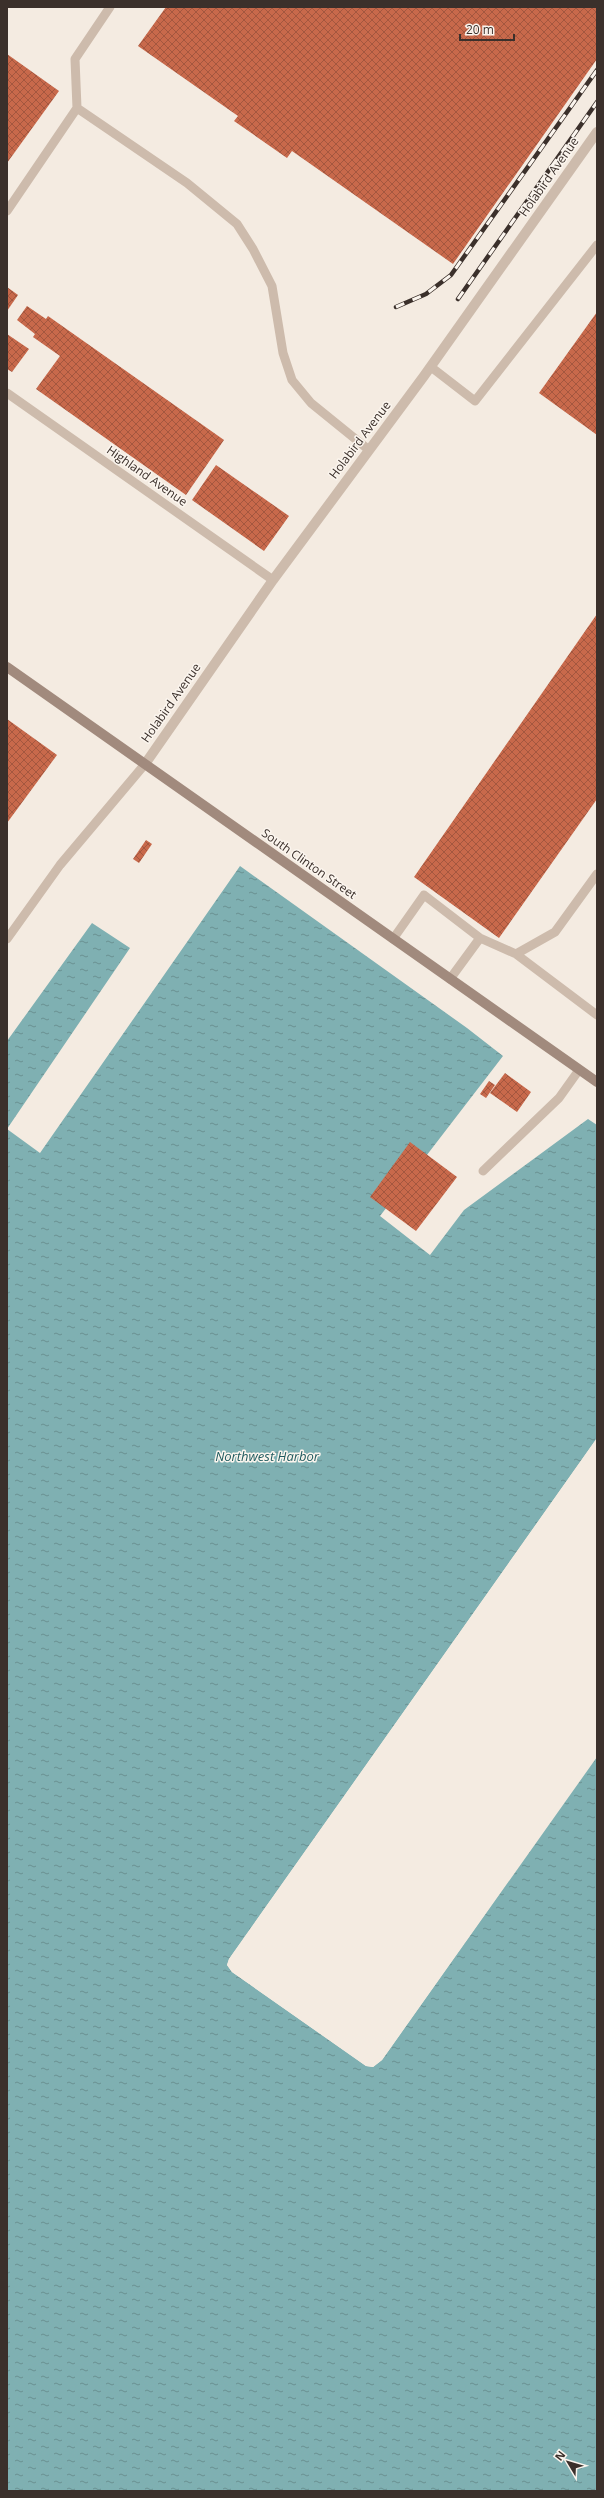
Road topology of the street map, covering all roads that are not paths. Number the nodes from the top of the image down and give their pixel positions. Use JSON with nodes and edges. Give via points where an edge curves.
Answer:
{"nodes":[{"id":1,"x":110,"y":7,"type":"edge"},
{"id":2,"x":76,"y":108,"type":"junction"},
{"id":3,"x":597,"y":132,"type":"edge"},
{"id":4,"x":7,"y":211,"type":"edge"},
{"id":5,"x":597,"y":244,"type":"edge"},
{"id":6,"x":431,"y":367,"type":"junction"},
{"id":7,"x":7,"y":393,"type":"edge"},
{"id":8,"x":369,"y":450,"type":"junction"},
{"id":9,"x":273,"y":580,"type":"junction"},
{"id":10,"x":7,"y":667,"type":"edge"},
{"id":11,"x":145,"y":764,"type":"junction"},
{"id":12,"x":597,"y":874,"type":"edge"},
{"id":13,"x":480,"y":938,"type":"junction"},
{"id":14,"x":7,"y":939,"type":"edge"},
{"id":15,"x":393,"y":939,"type":"junction"},
{"id":16,"x":516,"y":954,"type":"junction"},
{"id":17,"x":450,"y":979,"type":"junction"},
{"id":18,"x":597,"y":1015,"type":"edge"},
{"id":19,"x":579,"y":1070,"type":"junction"},
{"id":20,"x":597,"y":1082,"type":"edge"},
{"id":21,"x":483,"y":1170,"type":"dead end"}],
"edges":[{"from":1,"to":2,"type":"lane","via":[[75,59]]},
{"from":2,"to":4,"type":"lane"},
{"from":2,"to":8,"type":"lane","via":[[188,183],[237,224],[272,286],[283,353],[292,380],[311,403]]},
{"from":3,"to":6,"type":"street","name":"Holabird Avenue"},
{"from":5,"to":6,"type":"lane","via":[[475,401]]},
{"from":6,"to":8,"type":"street","name":"Holabird Avenue"},
{"from":7,"to":9,"type":"lane","name":"Highland Avenue"},
{"from":8,"to":9,"type":"street","name":"Holabird Avenue"},
{"from":9,"to":11,"type":"street","name":"Holabird Avenue"},
{"from":10,"to":11,"type":"main road","name":"South Clinton Street"},
{"from":11,"to":14,"type":"lane","via":[[60,865]]},
{"from":11,"to":15,"type":"main road","name":"South Clinton Street"},
{"from":12,"to":16,"type":"lane","via":[[555,932]]},
{"from":13,"to":15,"type":"lane","via":[[424,894]]},
{"from":13,"to":16,"type":"lane"},
{"from":13,"to":17,"type":"lane"},
{"from":15,"to":17,"type":"main road","name":"South Clinton Street"},
{"from":16,"to":18,"type":"lane"},
{"from":17,"to":19,"type":"main road","name":"South Clinton Street"},
{"from":19,"to":20,"type":"main road","name":"South Clinton Street"},
{"from":19,"to":21,"type":"lane","via":[[559,1098]]}]}
